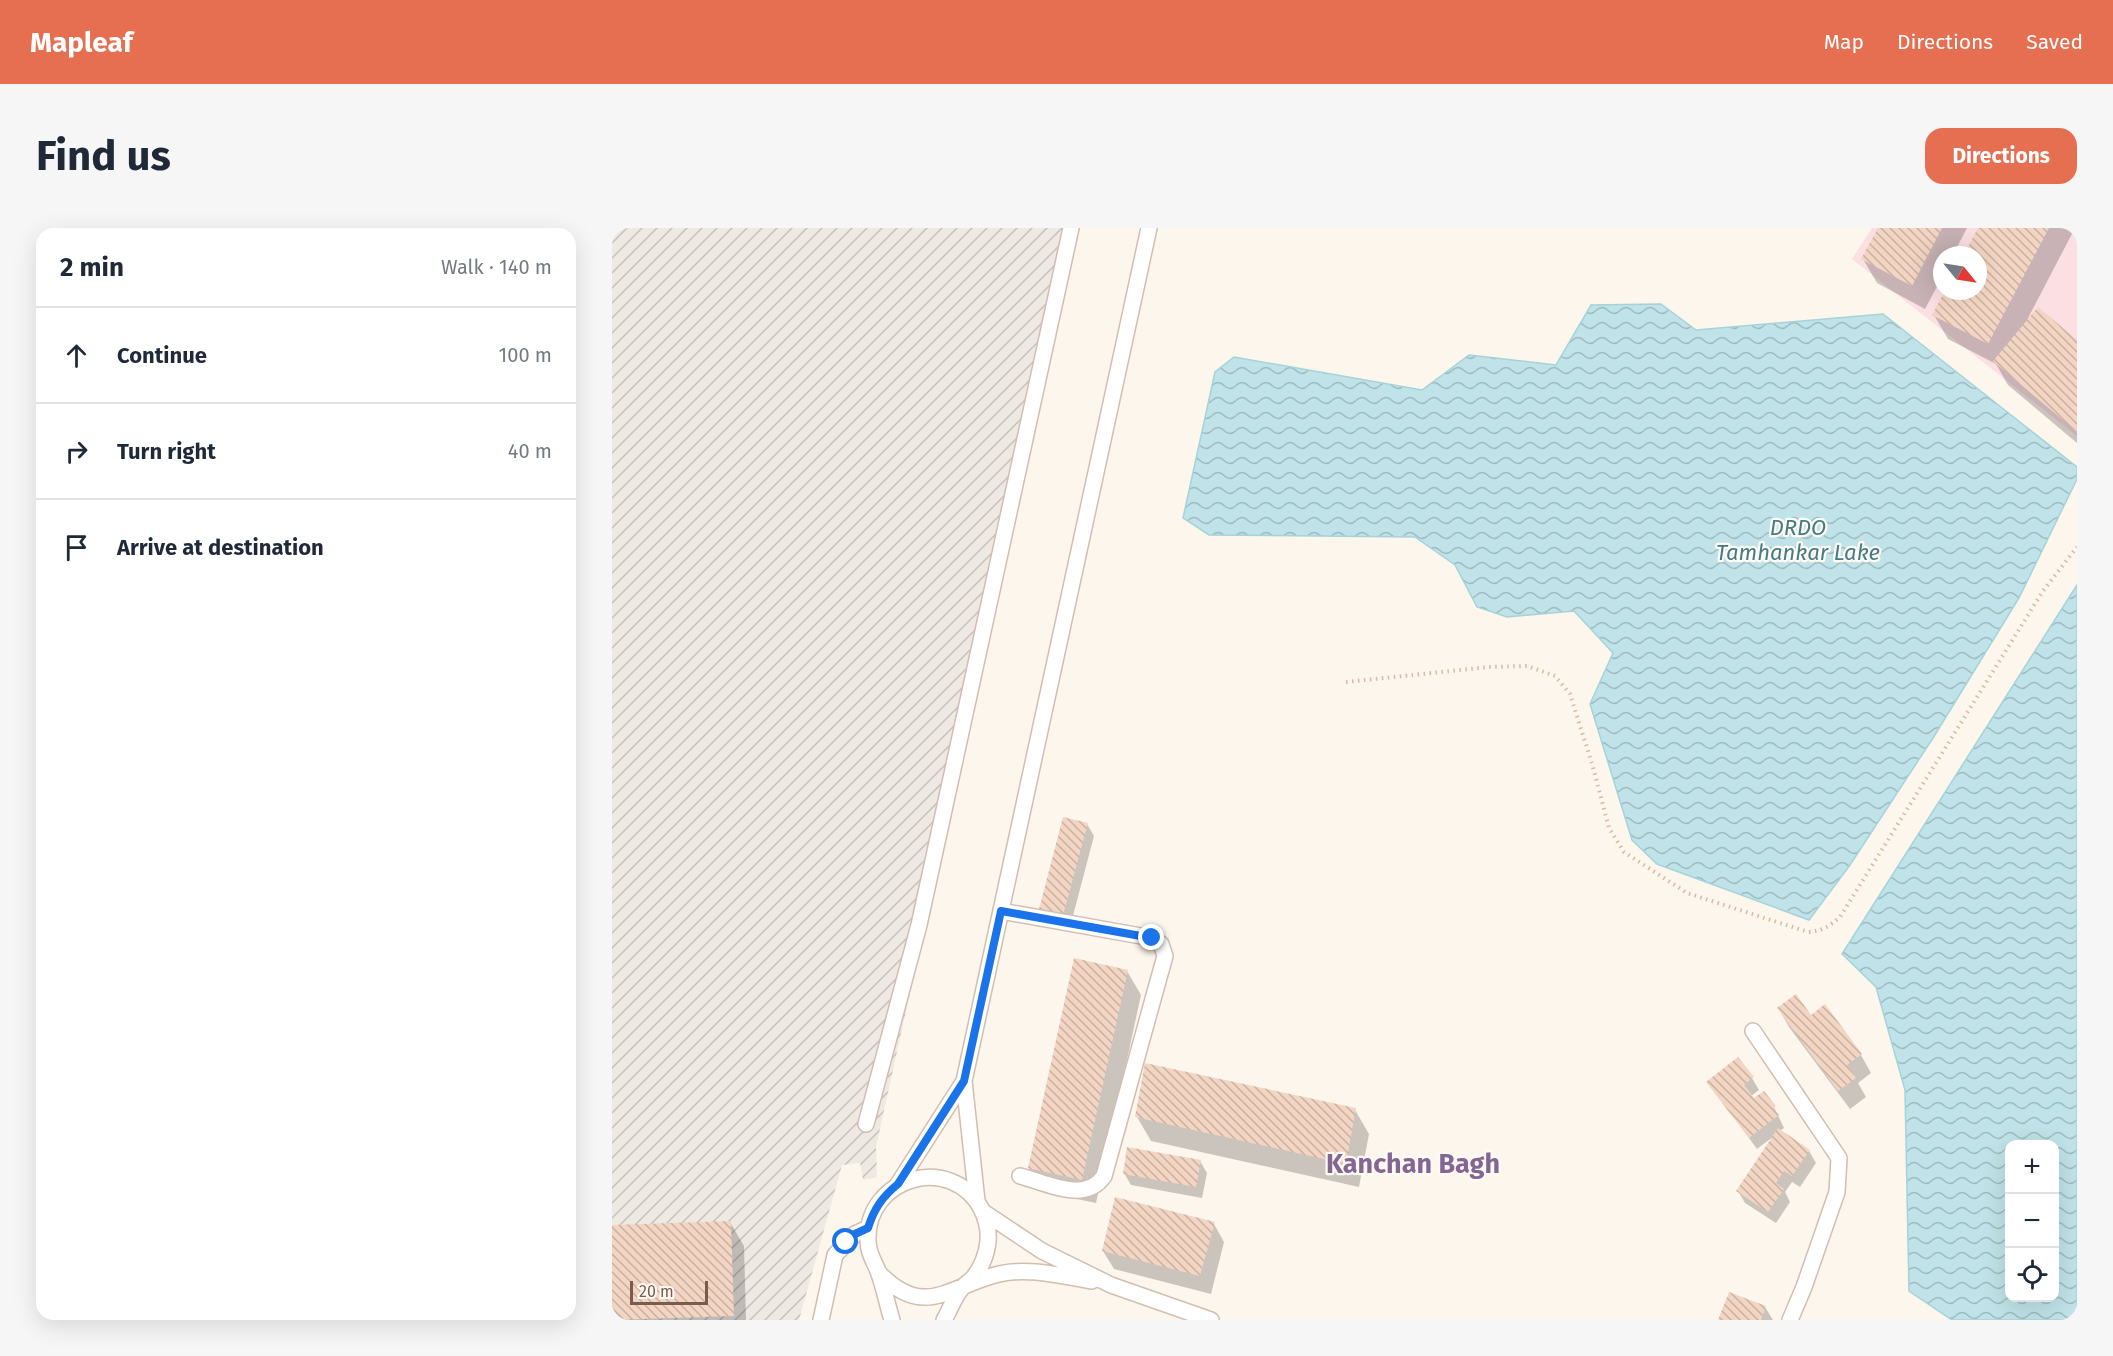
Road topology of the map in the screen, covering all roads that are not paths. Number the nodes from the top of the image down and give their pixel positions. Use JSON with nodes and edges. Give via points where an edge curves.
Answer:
{"nodes":[{"id":1,"x":1071,"y":228,"type":"edge"},
{"id":2,"x":1149,"y":228,"type":"edge"},
{"id":3,"x":1001,"y":911,"type":"junction"},
{"id":4,"x":1754,"y":1031,"type":"dead end"},
{"id":5,"x":964,"y":1081,"type":"junction"},
{"id":6,"x":866,"y":1124,"type":"dead end"},
{"id":7,"x":1020,"y":1176,"type":"dead end"},
{"id":8,"x":898,"y":1184,"type":"junction"},
{"id":9,"x":979,"y":1206,"type":"junction"},
{"id":10,"x":868,"y":1228,"type":"junction"},
{"id":11,"x":878,"y":1272,"type":"junction"},
{"id":12,"x":1111,"y":1285,"type":"junction"},
{"id":13,"x":961,"y":1289,"type":"junction"},
{"id":14,"x":821,"y":1320,"type":"edge"},
{"id":15,"x":892,"y":1320,"type":"edge"},
{"id":16,"x":944,"y":1320,"type":"edge"},
{"id":17,"x":1211,"y":1320,"type":"edge"},
{"id":18,"x":1790,"y":1320,"type":"edge"}],
"edges":[{"from":1,"to":6,"type":"lane","via":[[919,925]]},
{"from":2,"to":3,"type":"lane"},
{"from":3,"to":5,"type":"lane"},
{"from":3,"to":7,"type":"lane","via":[[1152,938],[1161,944],[1165,956],[1104,1176],[1097,1186],[1077,1192]]},
{"from":4,"to":18,"type":"lane","via":[[1839,1158],[1837,1192]]},
{"from":5,"to":8,"type":"lane"},
{"from":5,"to":9,"type":"lane"},
{"from":8,"to":9,"type":"lane","via":[[932,1176],[949,1180],[964,1188]]},
{"from":8,"to":10,"type":"lane","via":[[884,1196]]},
{"from":9,"to":12,"type":"lane","via":[[1042,1251]]},
{"from":9,"to":13,"type":"lane","via":[[986,1220],[988,1240],[984,1261]]},
{"from":10,"to":11,"type":"lane","via":[[869,1251]]},
{"from":10,"to":14,"type":"lane","via":[[855,1234],[835,1256]]},
{"from":11,"to":13,"type":"lane","via":[[905,1293],[922,1298]]},
{"from":11,"to":15,"type":"lane"},
{"from":12,"to":13,"type":"lane","via":[[1034,1271],[999,1274]]},
{"from":12,"to":17,"type":"lane"},
{"from":13,"to":16,"type":"lane"}]}
